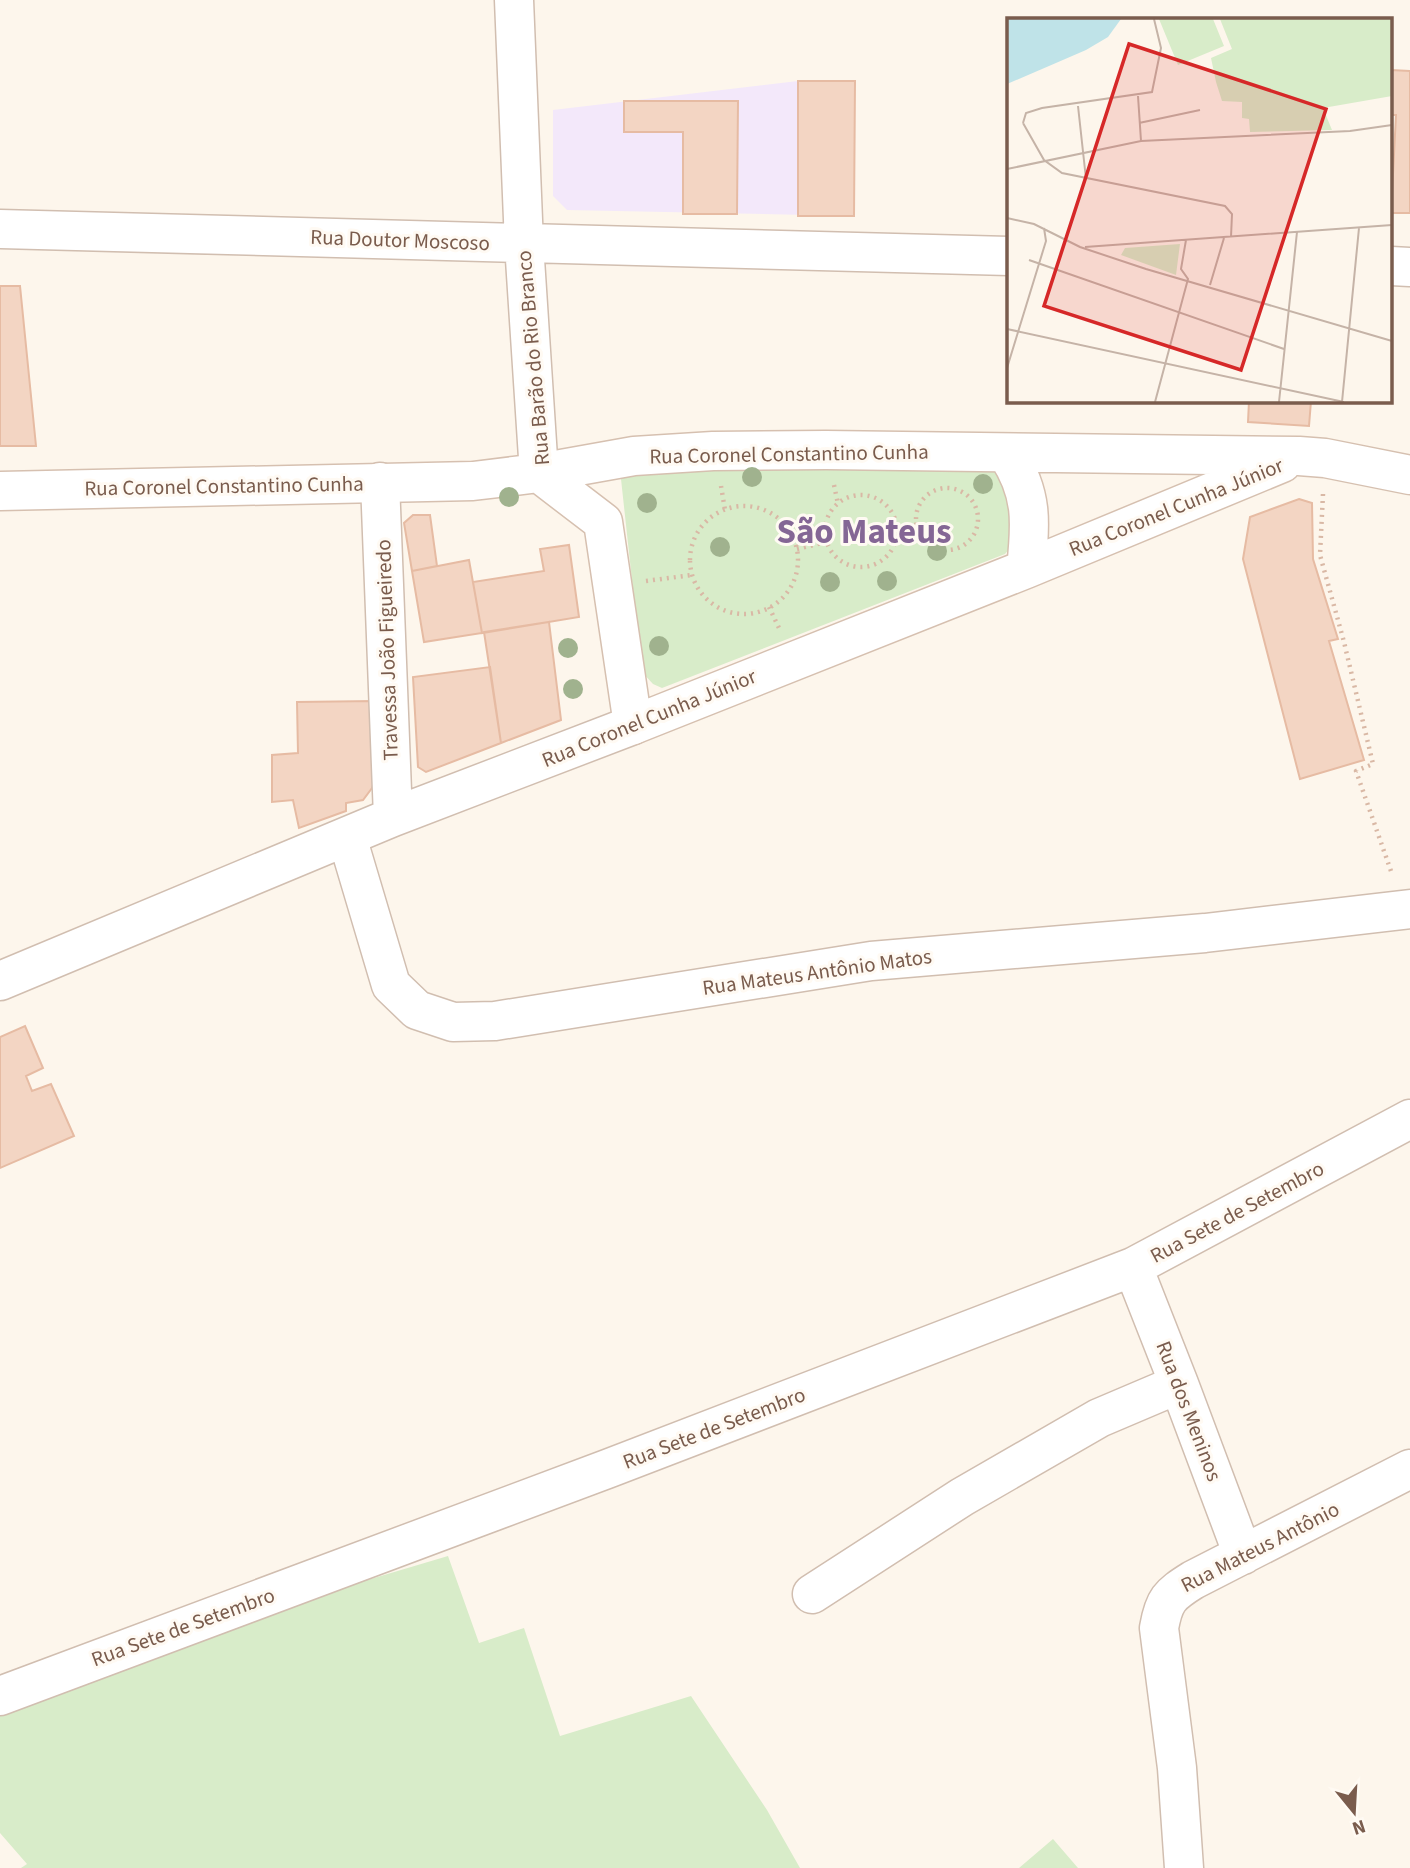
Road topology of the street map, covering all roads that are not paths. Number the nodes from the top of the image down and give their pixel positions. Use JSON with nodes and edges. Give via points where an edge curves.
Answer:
{"nodes":[{"id":1,"x":514,"y":0,"type":"edge"},
{"id":2,"x":0,"y":229,"type":"edge"},
{"id":3,"x":523,"y":244,"type":"junction"},
{"id":4,"x":1007,"y":256,"type":"edge"},
{"id":5,"x":1392,"y":266,"type":"edge"},
{"id":6,"x":1410,"y":267,"type":"edge"},
{"id":7,"x":1007,"y":454,"type":"junction"},
{"id":8,"x":634,"y":456,"type":"junction"},
{"id":9,"x":1312,"y":457,"type":"junction"},
{"id":10,"x":539,"y":473,"type":"junction"},
{"id":11,"x":1410,"y":475,"type":"edge"},
{"id":12,"x":380,"y":482,"type":"junction"},
{"id":13,"x":0,"y":491,"type":"edge"},
{"id":14,"x":603,"y":522,"type":"junction"},
{"id":15,"x":1026,"y":569,"type":"junction"},
{"id":16,"x":634,"y":725,"type":"junction"},
{"id":17,"x":393,"y":817,"type":"junction"},
{"id":18,"x":347,"y":838,"type":"junction"},
{"id":19,"x":1408,"y":913,"type":"edge"},
{"id":20,"x":0,"y":981,"type":"edge"},
{"id":21,"x":1410,"y":1119,"type":"edge"},
{"id":22,"x":1133,"y":1267,"type":"junction"},
{"id":23,"x":1179,"y":1384,"type":"junction"},
{"id":24,"x":1410,"y":1469,"type":"edge"},
{"id":25,"x":1243,"y":1555,"type":"junction"},
{"id":26,"x":812,"y":1594,"type":"dead end"},
{"id":27,"x":0,"y":1696,"type":"edge"},
{"id":28,"x":1184,"y":1868,"type":"edge"}],
"edges":[{"from":1,"to":3,"type":"street","name":"Rua Barão do Rio Branco"},
{"from":2,"to":3,"type":"street","name":"Rua Doutor Moscoso"},
{"from":3,"to":4,"type":"street","name":"Rua Doutor Moscoso"},
{"from":3,"to":10,"type":"street","name":"Rua Barão do Rio Branco"},
{"from":5,"to":6,"type":"street"},
{"from":7,"to":8,"type":"street","name":"Rua Coronel Constantino Cunha","via":[[825,450]]},
{"from":7,"to":9,"type":"street","name":"Rua Coronel Constantino Cunha"},
{"from":7,"to":15,"type":"street","via":[[1018,470],[1030,513]]},
{"from":8,"to":10,"type":"street","name":"Rua Coronel Constantino Cunha"},
{"from":8,"to":14,"type":"street","via":[[615,482]]},
{"from":9,"to":11,"type":"street","name":"Rua Coronel Constantino Cunha"},
{"from":9,"to":15,"type":"street","name":"Rua Coronel Cunha Júnior"},
{"from":10,"to":12,"type":"street","name":"Rua Coronel Constantino Cunha","via":[[473,481]]},
{"from":10,"to":14,"type":"street","name":"Rua Barão do Rio Branco"},
{"from":12,"to":13,"type":"street","name":"Rua Coronel Constantino Cunha"},
{"from":12,"to":17,"type":"street","name":"Travessa João Figueiredo"},
{"from":14,"to":16,"type":"street"},
{"from":15,"to":16,"type":"street","name":"Rua Coronel Cunha Júnior"},
{"from":16,"to":17,"type":"street","name":"Rua Coronel Cunha Júnior"},
{"from":17,"to":18,"type":"street","name":"Rua Coronel Cunha Júnior"},
{"from":18,"to":19,"type":"street","name":"Rua Mateus Antônio Matos","via":[[391,985],[417,1010],[453,1023],[495,1021],[871,961]]},
{"from":18,"to":20,"type":"street","name":"Rua Coronel Cunha Júnior"},
{"from":21,"to":22,"type":"street","name":"Rua Sete de Setembro"},
{"from":22,"to":23,"type":"street","name":"Rua dos Meninos"},
{"from":22,"to":27,"type":"street","name":"Rua Sete de Setembro"},
{"from":23,"to":25,"type":"street","name":"Rua dos Meninos"},
{"from":23,"to":26,"type":"street","via":[[1099,1418],[962,1497]]},
{"from":24,"to":25,"type":"street","name":"Rua Mateus Antônio"},
{"from":25,"to":28,"type":"street","name":"Rua Mateus Antônio","via":[[1173,1592],[1163,1605],[1159,1628]]}]}
